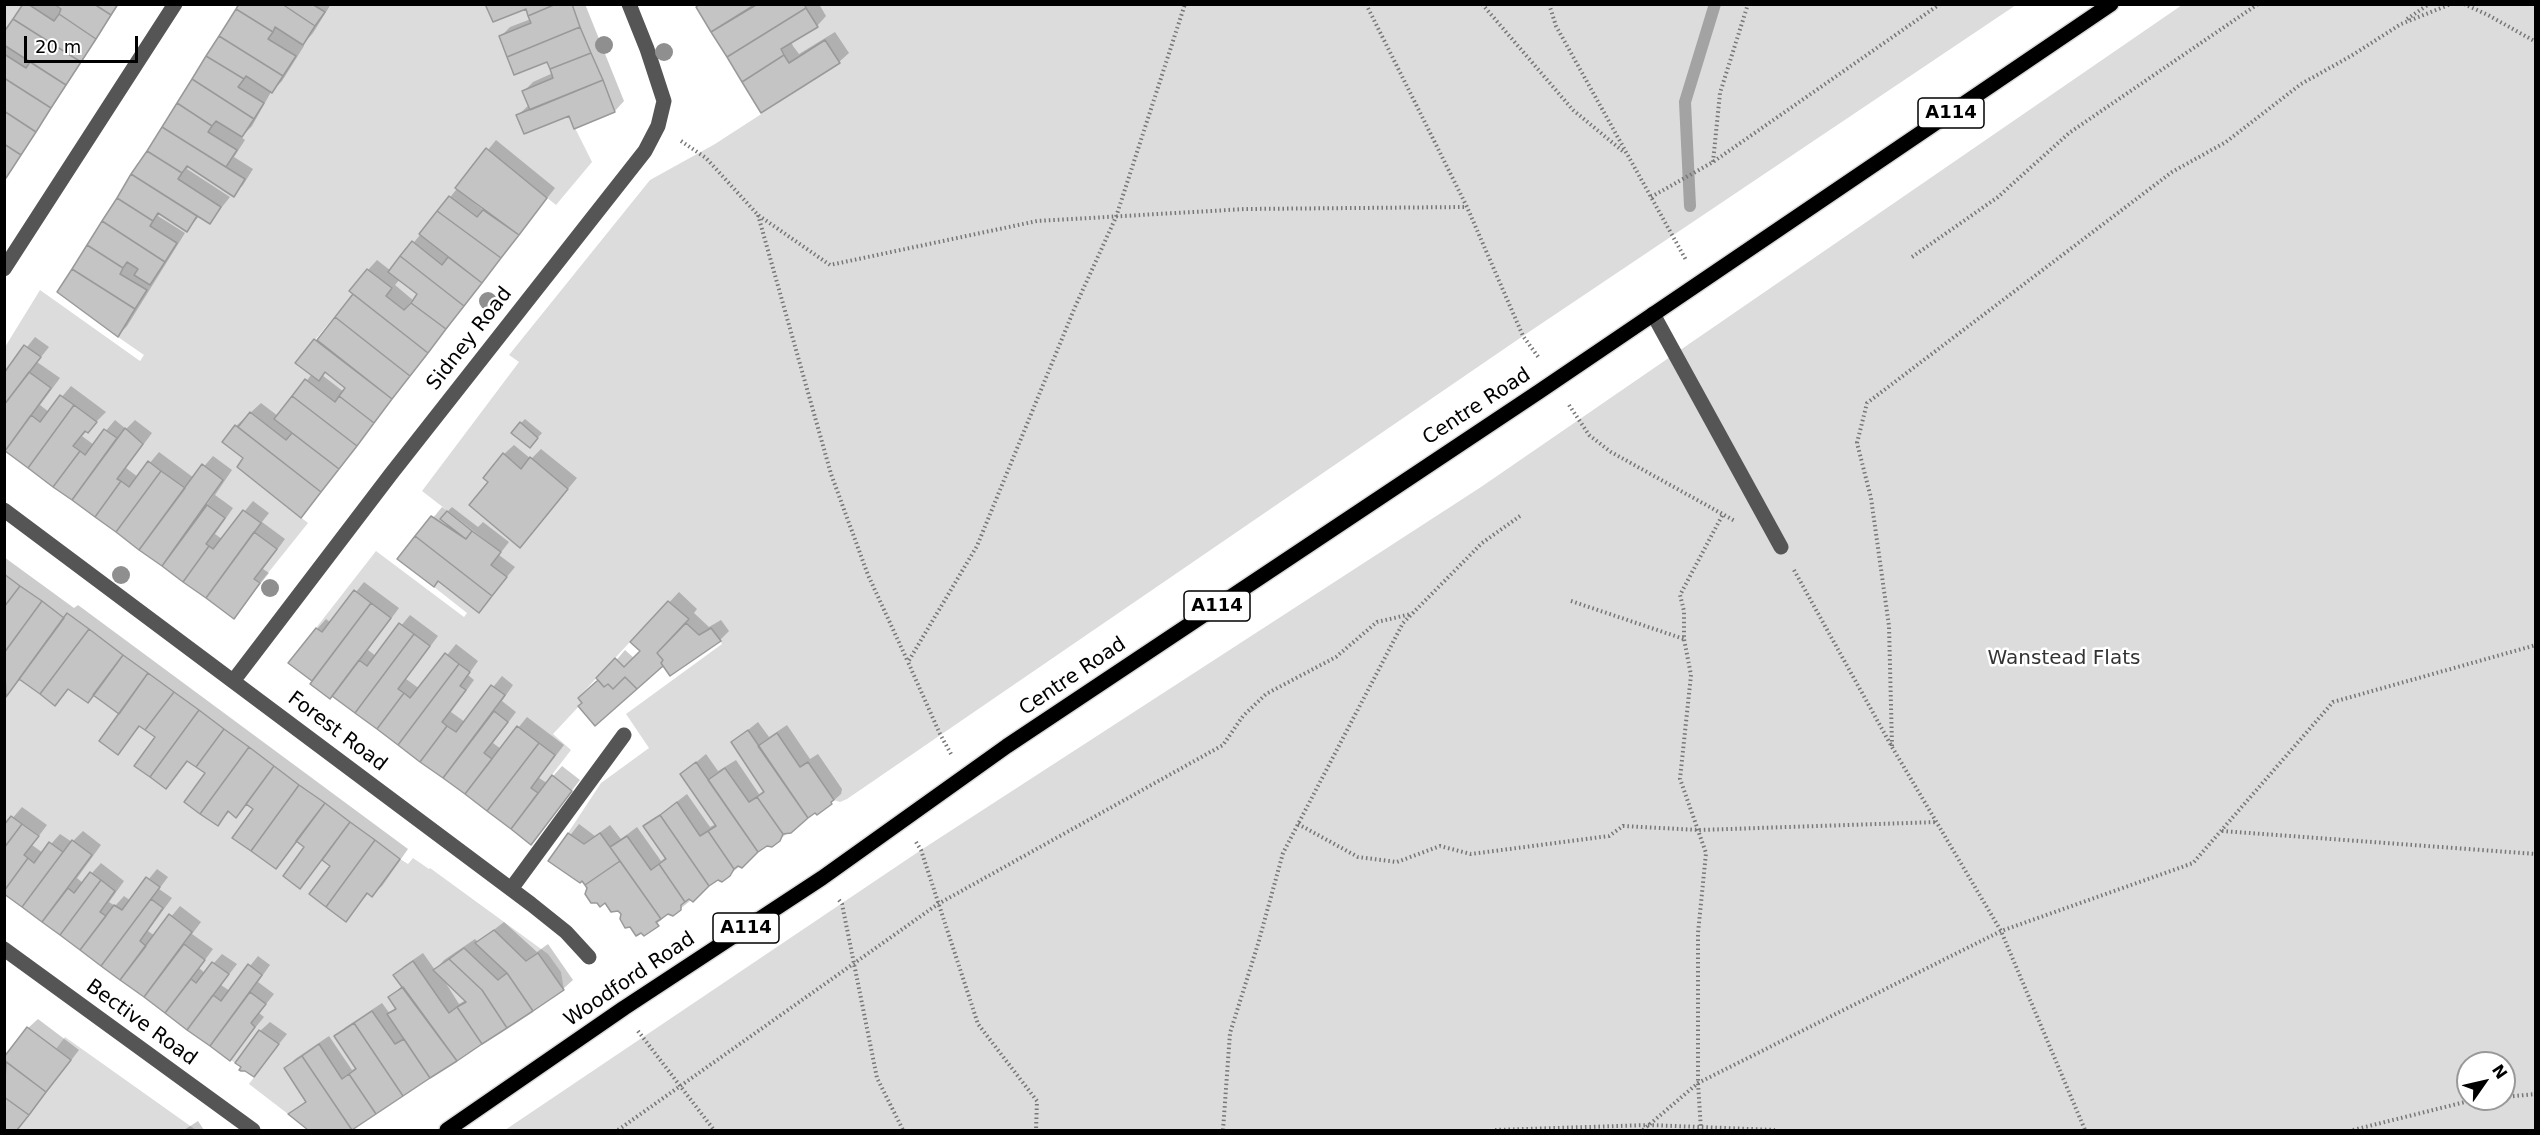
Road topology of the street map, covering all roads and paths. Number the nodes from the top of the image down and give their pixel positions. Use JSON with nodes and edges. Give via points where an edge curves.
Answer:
{"nodes":[{"id":1,"x":176,"y":4,"type":"edge"},
{"id":2,"x":629,"y":4,"type":"edge"},
{"id":3,"x":1185,"y":4,"type":"edge"},
{"id":4,"x":1366,"y":4,"type":"edge"},
{"id":5,"x":1482,"y":4,"type":"edge"},
{"id":6,"x":1549,"y":4,"type":"edge"},
{"id":7,"x":1748,"y":4,"type":"edge"},
{"id":8,"x":1940,"y":4,"type":"edge"},
{"id":9,"x":2111,"y":4,"type":"edge"},
{"id":10,"x":2258,"y":4,"type":"edge"},
{"id":11,"x":2429,"y":4,"type":"edge"},
{"id":12,"x":2451,"y":4,"type":"edge"},
{"id":13,"x":2464,"y":4,"type":"edge"},
{"id":14,"x":2401,"y":24,"type":"junction"},
{"id":15,"x":2535,"y":42,"type":"edge"},
{"id":16,"x":658,"y":126,"type":"junction"},
{"id":17,"x":1628,"y":155,"type":"junction"},
{"id":18,"x":1713,"y":162,"type":"junction"},
{"id":19,"x":1651,"y":197,"type":"junction"},
{"id":20,"x":1467,"y":207,"type":"junction"},
{"id":21,"x":758,"y":215,"type":"junction"},
{"id":22,"x":1116,"y":217,"type":"junction"},
{"id":23,"x":1912,"y":258,"type":"dead end"},
{"id":24,"x":4,"y":269,"type":"edge"},
{"id":25,"x":1699,"y":284,"type":"junction"},
{"id":26,"x":1653,"y":314,"type":"junction"},
{"id":27,"x":1540,"y":359,"type":"dead end"},
{"id":28,"x":1569,"y":405,"type":"dead end"},
{"id":29,"x":4,"y":510,"type":"edge"},
{"id":30,"x":1723,"y":514,"type":"junction"},
{"id":31,"x":1520,"y":516,"type":"dead end"},
{"id":32,"x":1781,"y":547,"type":"junction"},
{"id":33,"x":1571,"y":601,"type":"dead end"},
{"id":34,"x":1411,"y":614,"type":"junction"},
{"id":35,"x":1684,"y":639,"type":"junction"},
{"id":36,"x":2535,"y":645,"type":"edge"},
{"id":37,"x":908,"y":662,"type":"junction"},
{"id":38,"x":234,"y":680,"type":"junction"},
{"id":39,"x":624,"y":735,"type":"dead end"},
{"id":40,"x":1892,"y":747,"type":"junction"},
{"id":41,"x":965,"y":778,"type":"junction"},
{"id":42,"x":903,"y":822,"type":"junction"},
{"id":43,"x":1937,"y":822,"type":"junction"},
{"id":44,"x":1298,"y":824,"type":"junction"},
{"id":45,"x":1699,"y":830,"type":"junction"},
{"id":46,"x":2222,"y":831,"type":"junction"},
{"id":47,"x":867,"y":846,"type":"joint"},
{"id":48,"x":2535,"y":854,"type":"edge"},
{"id":49,"x":822,"y":878,"type":"junction"},
{"id":50,"x":511,"y":889,"type":"junction"},
{"id":51,"x":938,"y":904,"type":"junction"},
{"id":52,"x":2001,"y":931,"type":"junction"},
{"id":53,"x":4,"y":949,"type":"edge"},
{"id":54,"x":589,"y":957,"type":"dead end"},
{"id":55,"x":853,"y":962,"type":"junction"},
{"id":56,"x":640,"y":1034,"type":"dead end"},
{"id":57,"x":1698,"y":1083,"type":"junction"},
{"id":58,"x":679,"y":1085,"type":"junction"},
{"id":59,"x":2535,"y":1094,"type":"edge"},
{"id":60,"x":2516,"y":1096,"type":"edge"},
{"id":61,"x":2456,"y":1104,"type":"edge"},
{"id":62,"x":1649,"y":1125,"type":"junction"},
{"id":63,"x":2375,"y":1125,"type":"junction"},
{"id":64,"x":1700,"y":1129,"type":"edge"},
{"id":65,"x":253,"y":1131,"type":"edge"},
{"id":66,"x":447,"y":1131,"type":"edge"},
{"id":67,"x":618,"y":1131,"type":"edge"},
{"id":68,"x":714,"y":1131,"type":"edge"},
{"id":69,"x":903,"y":1131,"type":"edge"},
{"id":70,"x":1036,"y":1131,"type":"edge"},
{"id":71,"x":1223,"y":1131,"type":"edge"},
{"id":72,"x":1494,"y":1131,"type":"edge"},
{"id":73,"x":1643,"y":1131,"type":"edge"},
{"id":74,"x":1775,"y":1131,"type":"edge"},
{"id":75,"x":2085,"y":1131,"type":"edge"},
{"id":76,"x":2353,"y":1131,"type":"edge"},
{"id":77,"x":2377,"y":1131,"type":"edge"}],
"edges":[{"from":1,"to":24,"type":"street"},
{"from":2,"to":16,"type":"street","name":"Sidney Road","via":[[664,101]]},
{"from":3,"to":22,"type":"path"},
{"from":4,"to":20,"type":"path"},
{"from":5,"to":17,"type":"path","via":[[1573,110]]},
{"from":6,"to":17,"type":"path","via":[[1556,26]]},
{"from":7,"to":18,"type":"path","via":[[1720,93]]},
{"from":8,"to":18,"type":"path"},
{"from":9,"to":25,"type":"main road","name":"Centre Road","number":"A114"},
{"from":10,"to":23,"type":"path","via":[[2069,134],[1998,197]]},
{"from":11,"to":14,"type":"path"},
{"from":12,"to":14,"type":"path"},
{"from":13,"to":15,"type":"path"},
{"from":14,"to":40,"type":"path","via":[[2301,84],[2226,142],[2172,172],[1867,403],[1857,443],[1870,498],[1889,626]]},
{"from":16,"to":21,"type":"path","via":[[706,158]]},
{"from":16,"to":38,"type":"street","name":"Sidney Road","via":[[645,151]]},
{"from":17,"to":19,"type":"path"},
{"from":18,"to":19,"type":"path"},
{"from":19,"to":25,"type":"path"},
{"from":20,"to":22,"type":"path","via":[[1245,209]]},
{"from":20,"to":27,"type":"path","via":[[1523,336]]},
{"from":21,"to":22,"type":"path","via":[[830,265],[1036,221]]},
{"from":21,"to":37,"type":"path","via":[[831,474],[868,575]]},
{"from":22,"to":37,"type":"path","via":[[976,546]]},
{"from":25,"to":26,"type":"main road","name":"Centre Road","number":"A114"},
{"from":26,"to":32,"type":"street"},
{"from":26,"to":41,"type":"main road","name":"Centre Road","number":"A114","via":[[1007,746]]},
{"from":28,"to":30,"type":"path","via":[[1589,435],[1611,452]]},
{"from":29,"to":38,"type":"street","name":"Forest Road"},
{"from":30,"to":32,"type":"path"},
{"from":30,"to":35,"type":"path","via":[[1680,595]]},
{"from":31,"to":34,"type":"path","via":[[1482,543]]},
{"from":32,"to":40,"type":"path"},
{"from":33,"to":35,"type":"path"},
{"from":34,"to":44,"type":"path","via":[[1402,623]]},
{"from":34,"to":51,"type":"path","via":[[1377,622],[1336,657],[1266,694],[1243,716],[1223,745]]},
{"from":35,"to":45,"type":"path","via":[[1691,675],[1680,779]]},
{"from":36,"to":46,"type":"path","via":[[2333,702]]},
{"from":37,"to":41,"type":"path","via":[[940,734]]},
{"from":38,"to":50,"type":"street","name":"Forest Road"},
{"from":39,"to":50,"type":"street"},
{"from":40,"to":43,"type":"path"},
{"from":41,"to":42,"type":"main road","name":"Centre Road","number":"A114"},
{"from":42,"to":47,"type":"main road","name":"Centre Road","number":"A114"},
{"from":42,"to":51,"type":"path","via":[[921,850]]},
{"from":43,"to":45,"type":"path"},
{"from":43,"to":52,"type":"path"},
{"from":44,"to":45,"type":"path","via":[[1358,856],[1397,862],[1440,846],[1471,854],[1609,836],[1623,826]]},
{"from":44,"to":71,"type":"path","via":[[1283,853],[1230,1033]]},
{"from":45,"to":57,"type":"path","via":[[1706,853],[1698,933]]},
{"from":46,"to":48,"type":"path"},
{"from":46,"to":52,"type":"path","via":[[2193,863]]},
{"from":47,"to":49,"type":"main road","name":"Woodford Road","number":"A114"},
{"from":49,"to":55,"type":"path","via":[[842,904]]},
{"from":49,"to":66,"type":"main road","name":"Woodford Road","number":"A114"},
{"from":50,"to":54,"type":"street","name":"Forest Road","via":[[566,932]]},
{"from":51,"to":55,"type":"path"},
{"from":51,"to":70,"type":"path","via":[[978,1024],[1037,1101]]},
{"from":52,"to":57,"type":"path"},
{"from":52,"to":75,"type":"path"},
{"from":53,"to":65,"type":"street","name":"Bective Road"},
{"from":55,"to":58,"type":"path"},
{"from":55,"to":69,"type":"path","via":[[877,1078]]},
{"from":56,"to":58,"type":"path"},
{"from":57,"to":62,"type":"path"},
{"from":57,"to":64,"type":"path"},
{"from":58,"to":67,"type":"path"},
{"from":58,"to":68,"type":"path"},
{"from":59,"to":60,"type":"path"},
{"from":61,"to":63,"type":"path"},
{"from":62,"to":64,"type":"path"},
{"from":62,"to":72,"type":"path"},
{"from":62,"to":73,"type":"path"},
{"from":63,"to":76,"type":"path"},
{"from":63,"to":77,"type":"path"},
{"from":64,"to":74,"type":"path"}]}
